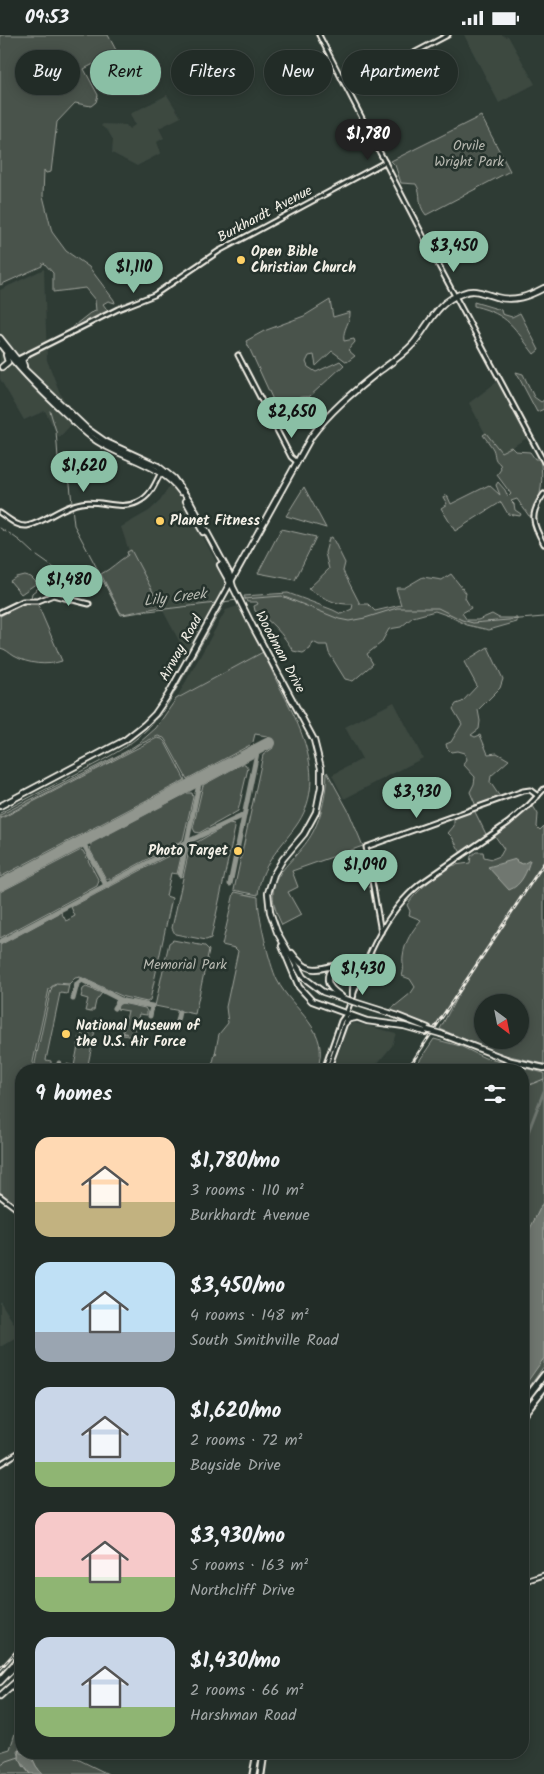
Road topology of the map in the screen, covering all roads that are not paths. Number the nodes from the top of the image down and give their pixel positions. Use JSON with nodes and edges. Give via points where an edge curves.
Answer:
{"nodes":[{"id":1,"x":318,"y":35,"type":"edge"},
{"id":2,"x":448,"y":35,"type":"edge"},
{"id":3,"x":419,"y":50,"type":"edge"},
{"id":4,"x":342,"y":79,"type":"edge"},
{"id":5,"x":351,"y":95,"type":"edge"},
{"id":6,"x":385,"y":163,"type":"junction"},
{"id":7,"x":544,"y":288,"type":"edge"},
{"id":8,"x":456,"y":296,"type":"junction"},
{"id":9,"x":0,"y":338,"type":"edge"},
{"id":10,"x":0,"y":345,"type":"edge"},
{"id":11,"x":27,"y":355,"type":"junction"},
{"id":12,"x":238,"y":355,"type":"dead end"},
{"id":13,"x":15,"y":361,"type":"junction"},
{"id":14,"x":1,"y":368,"type":"edge"},
{"id":15,"x":30,"y":375,"type":"junction"},
{"id":16,"x":298,"y":462,"type":"junction"},
{"id":17,"x":544,"y":462,"type":"edge"},
{"id":18,"x":161,"y":471,"type":"junction"},
{"id":19,"x":544,"y":494,"type":"edge"},
{"id":20,"x":0,"y":513,"type":"edge"},
{"id":21,"x":544,"y":544,"type":"edge"},
{"id":22,"x":238,"y":569,"type":"junction"},
{"id":23,"x":229,"y":573,"type":"junction"},
{"id":24,"x":233,"y":585,"type":"junction"},
{"id":25,"x":89,"y":604,"type":"dead end"},
{"id":26,"x":219,"y":604,"type":"junction"},
{"id":27,"x":0,"y":612,"type":"edge"},
{"id":28,"x":307,"y":727,"type":"junction"},
{"id":29,"x":544,"y":789,"type":"edge"},
{"id":30,"x":538,"y":796,"type":"junction"},
{"id":31,"x":0,"y":806,"type":"edge"},
{"id":32,"x":275,"y":927,"type":"junction"},
{"id":33,"x":381,"y":933,"type":"junction"},
{"id":34,"x":282,"y":944,"type":"junction"},
{"id":35,"x":345,"y":966,"type":"junction"},
{"id":36,"x":363,"y":971,"type":"junction"},
{"id":37,"x":349,"y":999,"type":"junction"},
{"id":38,"x":346,"y":1014,"type":"junction"},
{"id":39,"x":356,"y":1018,"type":"junction"},
{"id":40,"x":345,"y":1023,"type":"junction"},
{"id":41,"x":427,"y":1030,"type":"junction"},
{"id":42,"x":326,"y":1064,"type":"edge"},
{"id":43,"x":330,"y":1064,"type":"edge"},
{"id":44,"x":525,"y":1064,"type":"edge"},
{"id":45,"x":529,"y":1065,"type":"edge"},
{"id":46,"x":544,"y":1068,"type":"edge"},
{"id":47,"x":0,"y":1196,"type":"edge"},
{"id":48,"x":15,"y":1207,"type":"edge"},
{"id":49,"x":544,"y":1375,"type":"edge"},
{"id":50,"x":544,"y":1388,"type":"edge"},
{"id":51,"x":529,"y":1395,"type":"edge"},
{"id":52,"x":529,"y":1407,"type":"edge"},
{"id":53,"x":15,"y":1455,"type":"edge"},
{"id":54,"x":0,"y":1464,"type":"edge"},
{"id":55,"x":544,"y":1575,"type":"edge"},
{"id":56,"x":529,"y":1580,"type":"edge"},
{"id":57,"x":15,"y":1662,"type":"edge"},
{"id":58,"x":15,"y":1666,"type":"edge"},
{"id":59,"x":0,"y":1680,"type":"edge"},
{"id":60,"x":15,"y":1682,"type":"edge"},
{"id":61,"x":0,"y":1696,"type":"edge"},
{"id":62,"x":256,"y":1759,"type":"edge"},
{"id":63,"x":264,"y":1759,"type":"edge"},
{"id":64,"x":254,"y":1774,"type":"edge"},
{"id":65,"x":261,"y":1774,"type":"edge"}],
"edges":[{"from":1,"to":4,"type":"street"},
{"from":2,"to":3,"type":"street"},
{"from":5,"to":6,"type":"street"},
{"from":6,"to":8,"type":"street"},
{"from":6,"to":11,"type":"street","name":"Burkhardt Avenue","via":[[223,248],[159,292]]},
{"from":7,"to":8,"type":"main road","via":[[517,299],[474,291]]},
{"from":8,"to":16,"type":"main road","name":"Airway Road","via":[[430,317],[408,349],[330,415],[311,437]]},
{"from":8,"to":17,"type":"street"},
{"from":9,"to":13,"type":"main road"},
{"from":10,"to":13,"type":"main road"},
{"from":10,"to":14,"type":"main road","via":[[8,361]]},
{"from":11,"to":13,"type":"street","name":"Burkhardt Avenue"},
{"from":11,"to":15,"type":"main road","via":[[22,363]]},
{"from":12,"to":16,"type":"street","via":[[291,457]]},
{"from":13,"to":14,"type":"street","name":"Burkhardt Avenue"},
{"from":13,"to":15,"type":"main road"},
{"from":13,"to":18,"type":"main road","via":[[28,378],[93,438]]},
{"from":15,"to":18,"type":"main road","via":[[101,438]]},
{"from":16,"to":22,"type":"main road","name":"Airway Road"},
{"from":18,"to":20,"type":"street","via":[[147,496],[131,505],[80,503],[28,526],[16,524]]},
{"from":18,"to":23,"type":"main road","via":[[177,482],[186,495]]},
{"from":18,"to":24,"type":"main road","via":[[182,494]]},
{"from":19,"to":21,"type":"street","via":[[533,517]]},
{"from":22,"to":23,"type":"main road"},
{"from":22,"to":24,"type":"main road","name":"Airway Road"},
{"from":23,"to":24,"type":"main road"},
{"from":24,"to":26,"type":"main road","name":"Airway Road"},
{"from":24,"to":26,"type":"main road","via":[[232,591]]},
{"from":24,"to":28,"type":"main road","name":"Woodman Drive"},
{"from":25,"to":27,"type":"street","via":[[58,595],[38,601],[23,601]]},
{"from":26,"to":31,"type":"main road","name":"Airway Road","via":[[168,695],[144,725],[125,740]]},
{"from":28,"to":32,"type":"main road","name":"Woodman Drive","via":[[320,758],[320,795],[308,828],[272,878],[268,901]]},
{"from":28,"to":34,"type":"main road","name":"Woodman Drive","via":[[319,768],[318,797],[308,824],[271,873],[267,886],[267,914]]},
{"from":29,"to":30,"type":"street"},
{"from":30,"to":33,"type":"street","via":[[510,822],[414,889],[396,908]]},
{"from":30,"to":33,"type":"street","via":[[530,790],[523,791],[366,847]]},
{"from":32,"to":36,"type":"main road","via":[[293,955],[306,968],[318,969],[342,963]]},
{"from":32,"to":37,"type":"main road","name":"Woodman Drive","via":[[307,981],[323,992]]},
{"from":33,"to":36,"type":"street"},
{"from":34,"to":37,"type":"main road","name":"Woodman Drive","via":[[308,985],[320,993]]},
{"from":34,"to":38,"type":"main road","via":[[294,978],[305,995],[321,1006]]},
{"from":35,"to":36,"type":"main road"},
{"from":35,"to":37,"type":"main road","via":[[353,974]]},
{"from":35,"to":37,"type":"main road","via":[[332,968],[327,979],[332,989]]},
{"from":36,"to":37,"type":"street"},
{"from":37,"to":38,"type":"street"},
{"from":37,"to":41,"type":"main road","bridge":true},
{"from":38,"to":39,"type":"main road"},
{"from":38,"to":40,"type":"street"},
{"from":38,"to":42,"type":"street"},
{"from":39,"to":40,"type":"main road"},
{"from":39,"to":41,"type":"main road"},
{"from":40,"to":43,"type":"street"},
{"from":41,"to":44,"type":"main road","bridge":true},
{"from":45,"to":46,"type":"main road","bridge":true},
{"from":47,"to":48,"type":"street"},
{"from":49,"to":51,"type":"highway"},
{"from":50,"to":52,"type":"highway"},
{"from":53,"to":54,"type":"street"},
{"from":55,"to":56,"type":"street"},
{"from":57,"to":59,"type":"street"},
{"from":58,"to":59,"type":"main road"},
{"from":60,"to":61,"type":"main road"},
{"from":62,"to":64,"type":"highway"},
{"from":63,"to":65,"type":"highway"}]}
